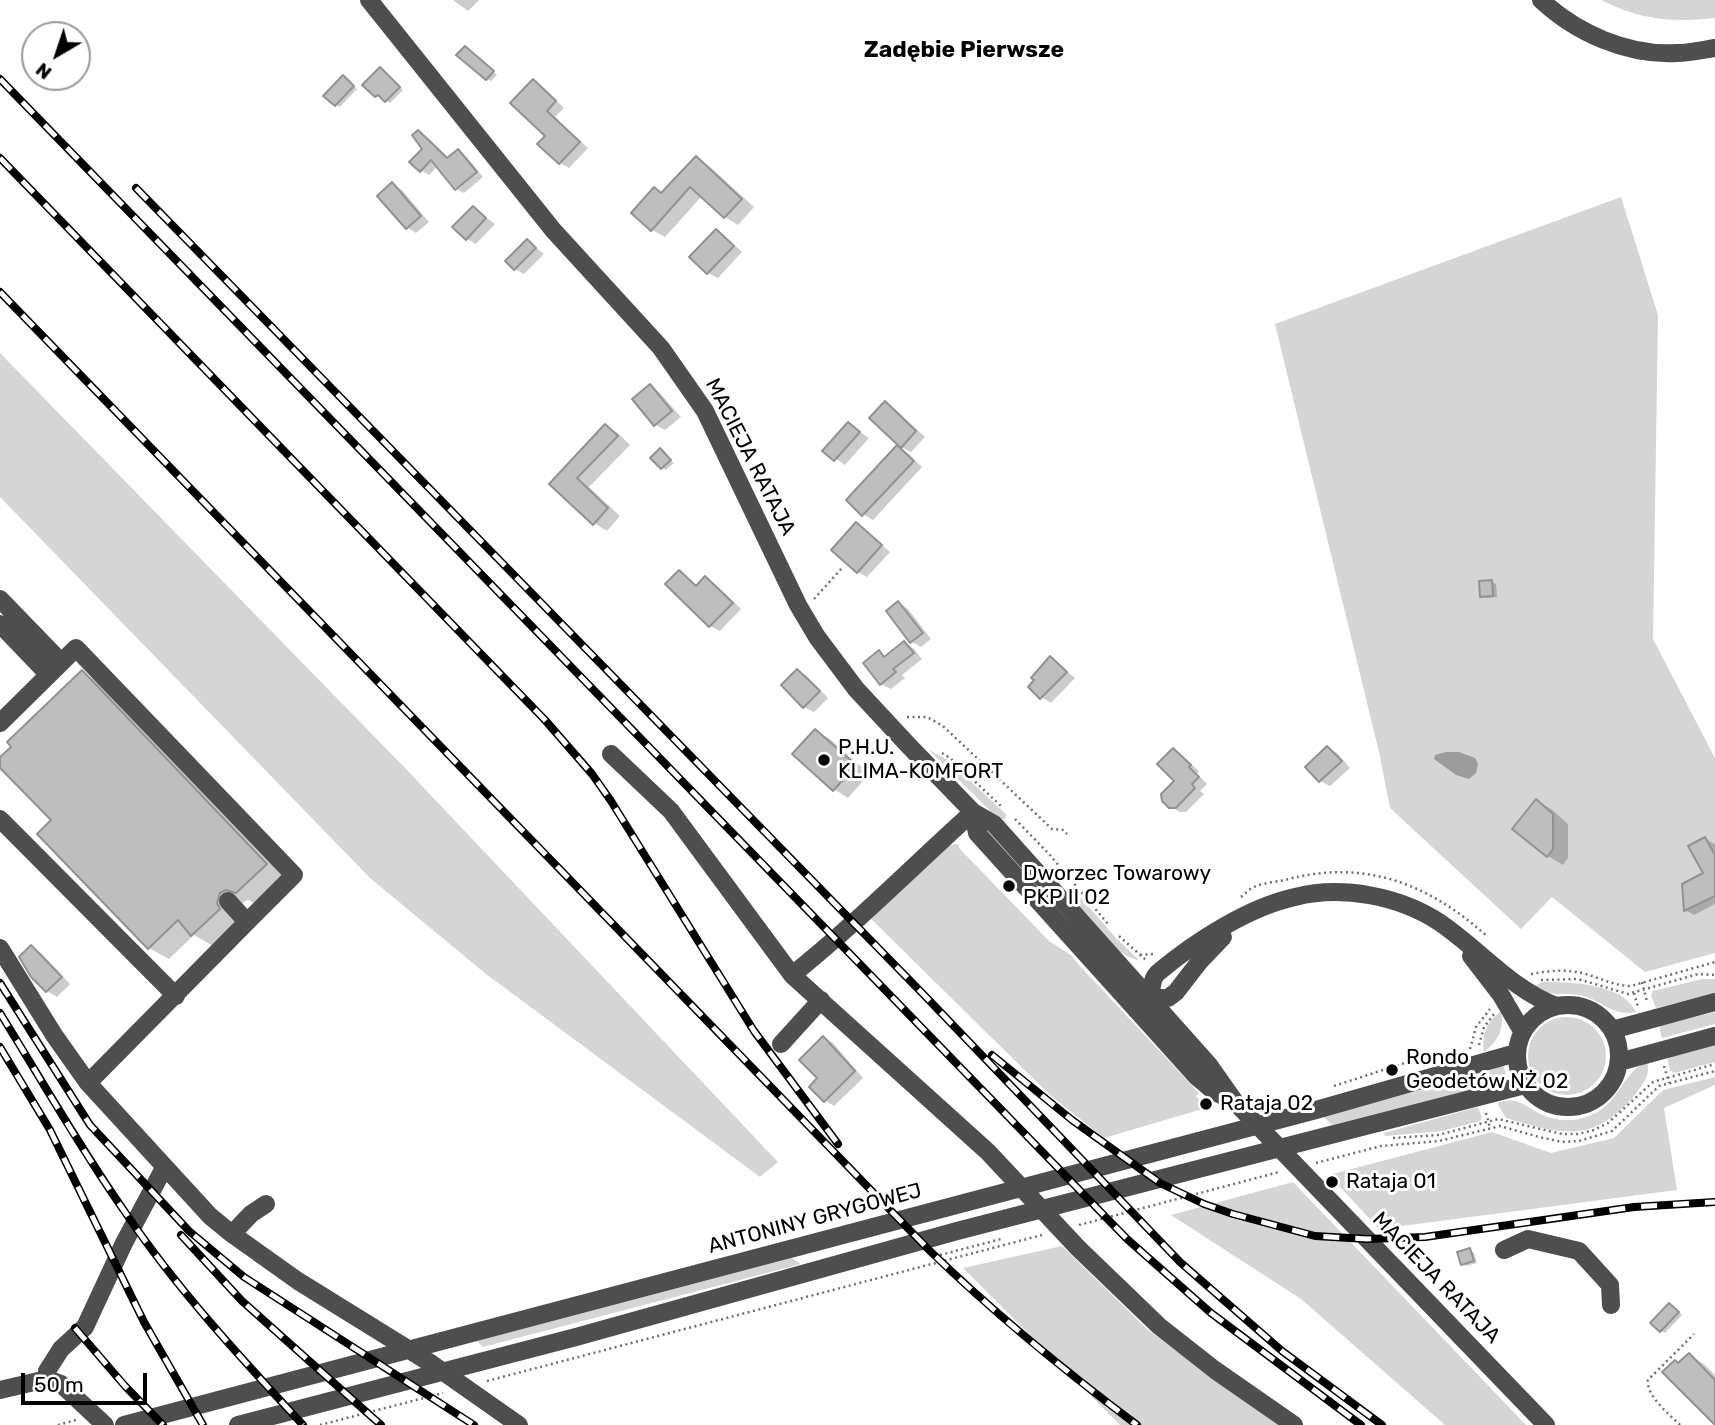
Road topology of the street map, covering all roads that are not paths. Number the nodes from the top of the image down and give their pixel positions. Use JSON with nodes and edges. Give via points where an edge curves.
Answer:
{"nodes":[{"id":1,"x":369,"y":0,"type":"edge"},
{"id":2,"x":1541,"y":0,"type":"edge"},
{"id":3,"x":1715,"y":47,"type":"edge"},
{"id":4,"x":0,"y":599,"type":"edge"},
{"id":5,"x":0,"y":624,"type":"edge"},
{"id":6,"x":55,"y":668,"type":"junction"},
{"id":7,"x":0,"y":723,"type":"edge"},
{"id":8,"x":611,"y":754,"type":"dead end"},
{"id":9,"x":973,"y":812,"type":"junction"},
{"id":10,"x":0,"y":819,"type":"edge"},
{"id":11,"x":228,"y":901,"type":"dead end"},
{"id":12,"x":1252,"y":913,"type":"junction"},
{"id":13,"x":247,"y":922,"type":"junction"},
{"id":14,"x":0,"y":948,"type":"edge"},
{"id":15,"x":793,"y":975,"type":"junction"},
{"id":16,"x":1507,"y":989,"type":"junction"},
{"id":17,"x":176,"y":996,"type":"junction"},
{"id":18,"x":821,"y":1000,"type":"junction"},
{"id":19,"x":1715,"y":1002,"type":"edge"},
{"id":20,"x":1142,"y":1004,"type":"junction"},
{"id":21,"x":1556,"y":1006,"type":"junction"},
{"id":22,"x":1612,"y":1030,"type":"junction"},
{"id":23,"x":1522,"y":1031,"type":"junction"},
{"id":24,"x":1715,"y":1035,"type":"edge"},
{"id":25,"x":782,"y":1044,"type":"dead end"},
{"id":26,"x":1516,"y":1053,"type":"junction"},
{"id":27,"x":1619,"y":1062,"type":"junction"},
{"id":28,"x":89,"y":1083,"type":"junction"},
{"id":29,"x":1525,"y":1085,"type":"junction"},
{"id":30,"x":164,"y":1168,"type":"junction"},
{"id":31,"x":266,"y":1204,"type":"dead end"},
{"id":32,"x":232,"y":1234,"type":"junction"},
{"id":33,"x":1504,"y":1250,"type":"dead end"},
{"id":34,"x":1612,"y":1305,"type":"dead end"},
{"id":35,"x":47,"y":1379,"type":"junction"},
{"id":36,"x":0,"y":1390,"type":"edge"},
{"id":37,"x":105,"y":1425,"type":"edge"},
{"id":38,"x":124,"y":1425,"type":"edge"},
{"id":39,"x":238,"y":1425,"type":"edge"},
{"id":40,"x":519,"y":1425,"type":"edge"},
{"id":41,"x":1294,"y":1425,"type":"edge"},
{"id":42,"x":1546,"y":1425,"type":"edge"}],
"edges":[{"from":1,"to":9,"type":"street","name":"MACIEJA RATAJA","via":[[553,230],[661,348],[711,423],[802,612],[825,648],[856,688]]},
{"from":2,"to":3,"type":"street","via":[[1583,30],[1620,45],[1675,54]]},
{"from":4,"to":6,"type":"street"},
{"from":5,"to":6,"type":"street"},
{"from":6,"to":7,"type":"street"},
{"from":6,"to":13,"type":"street","via":[[76,648],[294,875]]},
{"from":8,"to":15,"type":"street","via":[[671,811]]},
{"from":9,"to":15,"type":"street"},
{"from":9,"to":20,"type":"street","name":"MACIEJA RATAJA","via":[[994,824]]},
{"from":10,"to":17,"type":"street"},
{"from":11,"to":13,"type":"street"},
{"from":12,"to":16,"type":"street","via":[[1275,902],[1314,894],[1382,897],[1456,927]]},
{"from":12,"to":20,"type":"street","via":[[1213,946],[1176,992]]},
{"from":12,"to":20,"type":"street","via":[[1207,937],[1157,973]]},
{"from":13,"to":17,"type":"street"},
{"from":14,"to":28,"type":"street"},
{"from":15,"to":18,"type":"street"},
{"from":16,"to":21,"type":"street"},
{"from":16,"to":23,"type":"street"},
{"from":17,"to":28,"type":"street"},
{"from":18,"to":25,"type":"street"},
{"from":18,"to":41,"type":"street","via":[[988,1152],[1159,1326]]},
{"from":19,"to":22,"type":"street"},
{"from":20,"to":42,"type":"street","name":"MACIEJA RATAJA","via":[[1209,1065],[1235,1102]]},
{"from":21,"to":22,"type":"street","via":[[1588,1009]]},
{"from":21,"to":23,"type":"street","via":[[1541,1012]]},
{"from":22,"to":27,"type":"street"},
{"from":23,"to":26,"type":"street"},
{"from":24,"to":27,"type":"street"},
{"from":26,"to":29,"type":"street"},
{"from":26,"to":38,"type":"street","name":"ANTONINY GRYGOWEJ"},
{"from":27,"to":29,"type":"street","via":[[1606,1090],[1580,1106],[1549,1104]]},
{"from":28,"to":30,"type":"street"},
{"from":29,"to":39,"type":"street","via":[[970,1227]]},
{"from":30,"to":32,"type":"street"},
{"from":30,"to":35,"type":"street","via":[[85,1327],[61,1349]]},
{"from":31,"to":32,"type":"street"},
{"from":32,"to":40,"type":"street"},
{"from":33,"to":34,"type":"street","via":[[1528,1240],[1579,1251],[1610,1285]]},
{"from":35,"to":36,"type":"street"},
{"from":35,"to":37,"type":"street","via":[[61,1384]]}]}
